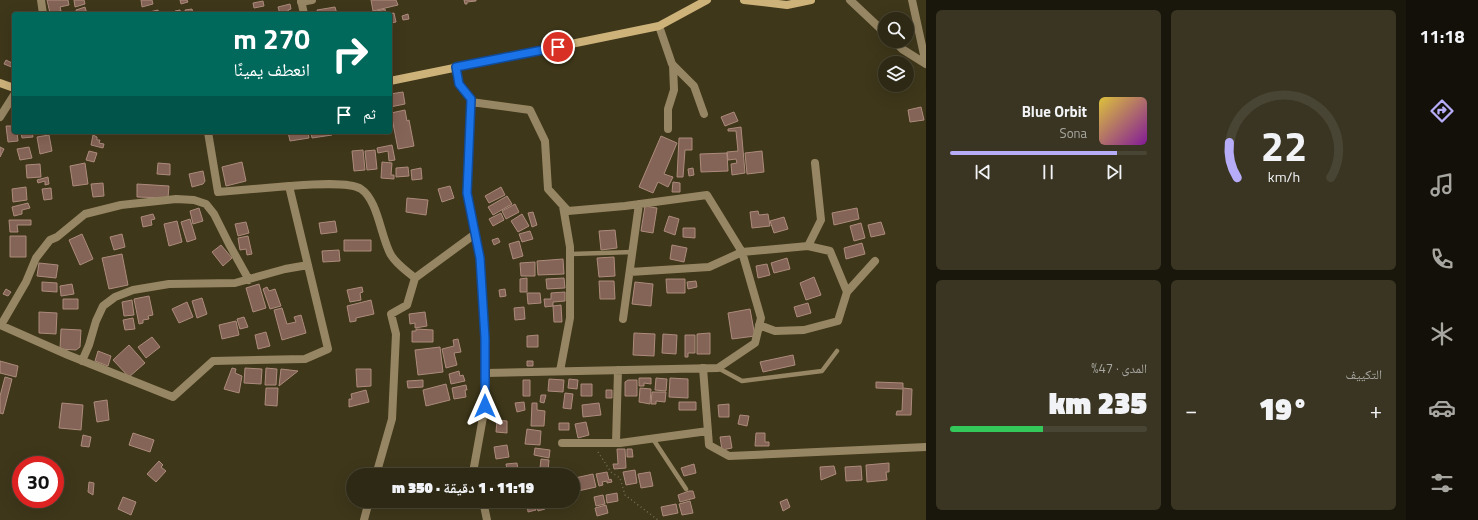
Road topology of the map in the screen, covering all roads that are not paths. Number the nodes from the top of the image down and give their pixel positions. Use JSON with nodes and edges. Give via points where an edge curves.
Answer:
{"nodes":[{"id":1,"x":41,"y":0,"type":"edge"},
{"id":2,"x":312,"y":0,"type":"edge"},
{"id":3,"x":706,"y":0,"type":"edge"},
{"id":4,"x":744,"y":0,"type":"edge"},
{"id":5,"x":811,"y":0,"type":"edge"},
{"id":6,"x":850,"y":0,"type":"edge"},
{"id":7,"x":912,"y":0,"type":"edge"},
{"id":8,"x":301,"y":1,"type":"edge"},
{"id":9,"x":43,"y":12,"type":"edge"},
{"id":10,"x":304,"y":12,"type":"edge"},
{"id":11,"x":659,"y":26,"type":"junction"},
{"id":12,"x":878,"y":26,"type":"edge"},
{"id":13,"x":901,"y":48,"type":"edge"},
{"id":14,"x":926,"y":64,"type":"edge"},
{"id":15,"x":673,"y":65,"type":"junction"},
{"id":16,"x":456,"y":67,"type":"junction"},
{"id":17,"x":392,"y":81,"type":"edge"},
{"id":18,"x":0,"y":83,"type":"edge"},
{"id":19,"x":12,"y":87,"type":"edge"},
{"id":20,"x":12,"y":98,"type":"edge"},
{"id":21,"x":471,"y":102,"type":"junction"},
{"id":22,"x":704,"y":114,"type":"dead end"},
{"id":23,"x":0,"y":117,"type":"edge"},
{"id":24,"x":668,"y":129,"type":"dead end"},
{"id":25,"x":208,"y":134,"type":"edge"},
{"id":26,"x":815,"y":163,"type":"dead end"},
{"id":27,"x":289,"y":186,"type":"junction"},
{"id":28,"x":639,"y":204,"type":"junction"},
{"id":29,"x":563,"y":206,"type":"junction"},
{"id":30,"x":475,"y":234,"type":"junction"},
{"id":31,"x":808,"y":246,"type":"junction"},
{"id":32,"x":633,"y":252,"type":"junction"},
{"id":33,"x":742,"y":252,"type":"junction"},
{"id":34,"x":570,"y":254,"type":"junction"},
{"id":35,"x":875,"y":261,"type":"dead end"},
{"id":36,"x":308,"y":266,"type":"junction"},
{"id":37,"x":630,"y":272,"type":"junction"},
{"id":38,"x":415,"y":278,"type":"junction"},
{"id":39,"x":249,"y":280,"type":"junction"},
{"id":40,"x":847,"y":292,"type":"junction"},
{"id":41,"x":623,"y":319,"type":"dead end"},
{"id":42,"x":1,"y":325,"type":"edge"},
{"id":43,"x":759,"y":325,"type":"junction"},
{"id":44,"x":837,"y":351,"type":"dead end"},
{"id":45,"x":82,"y":361,"type":"junction"},
{"id":46,"x":703,"y":368,"type":"junction"},
{"id":47,"x":718,"y":368,"type":"junction"},
{"id":48,"x":618,"y":370,"type":"junction"},
{"id":49,"x":560,"y":371,"type":"junction"},
{"id":50,"x":485,"y":373,"type":"junction"},
{"id":51,"x":708,"y":431,"type":"junction"},
{"id":52,"x":653,"y":439,"type":"junction"},
{"id":53,"x":562,"y":443,"type":"dead end"},
{"id":54,"x":616,"y":443,"type":"junction"},
{"id":55,"x":926,"y":447,"type":"edge"},
{"id":56,"x":378,"y":468,"type":"edge"},
{"id":57,"x":474,"y":468,"type":"edge"},
{"id":58,"x":686,"y":489,"type":"dead end"},
{"id":59,"x":367,"y":508,"type":"edge"},
{"id":60,"x":484,"y":508,"type":"edge"},
{"id":61,"x":364,"y":520,"type":"edge"},
{"id":62,"x":487,"y":520,"type":"edge"}],
"edges":[{"from":1,"to":9,"type":"street"},
{"from":2,"to":8,"type":"street"},
{"from":3,"to":11,"type":"street"},
{"from":4,"to":5,"type":"street","via":[[787,5]]},
{"from":6,"to":12,"type":"street"},
{"from":7,"to":14,"type":"street"},
{"from":8,"to":10,"type":"street"},
{"from":11,"to":15,"type":"street"},
{"from":11,"to":16,"type":"street"},
{"from":13,"to":14,"type":"street"},
{"from":15,"to":22,"type":"street","via":[[694,86]]},
{"from":15,"to":24,"type":"street","via":[[674,90],[668,110]]},
{"from":16,"to":17,"type":"street"},
{"from":16,"to":21,"type":"street","via":[[459,84]]},
{"from":18,"to":19,"type":"street"},
{"from":20,"to":23,"type":"street"},
{"from":21,"to":29,"type":"street","via":[[530,110],[545,142],[548,189]]},
{"from":21,"to":30,"type":"street","via":[[467,193]]},
{"from":25,"to":27,"type":"street","via":[[218,192]]},
{"from":26,"to":31,"type":"street","via":[[821,220]]},
{"from":27,"to":36,"type":"street"},
{"from":27,"to":38,"type":"street","via":[[316,184],[350,185],[361,188],[370,198],[387,248],[400,266]]},
{"from":28,"to":29,"type":"street","via":[[568,211]]},
{"from":28,"to":32,"type":"street"},
{"from":28,"to":33,"type":"street","via":[[707,195]]},
{"from":29,"to":34,"type":"street"},
{"from":30,"to":38,"type":"street"},
{"from":30,"to":50,"type":"street","via":[[480,258]]},
{"from":31,"to":33,"type":"street"},
{"from":31,"to":40,"type":"street","via":[[830,251]]},
{"from":32,"to":34,"type":"lane"},
{"from":32,"to":37,"type":"street"},
{"from":33,"to":37,"type":"street","via":[[709,267]]},
{"from":33,"to":43,"type":"street","via":[[761,318]]},
{"from":34,"to":49,"type":"street","via":[[570,318]]},
{"from":35,"to":40,"type":"street"},
{"from":36,"to":39,"type":"street","via":[[285,269]]},
{"from":36,"to":45,"type":"street","via":[[328,349],[305,359],[213,361],[173,397]]},
{"from":37,"to":41,"type":"street"},
{"from":38,"to":56,"type":"street","via":[[406,306],[391,314],[396,334],[392,418]]},
{"from":39,"to":42,"type":"street","via":[[214,214],[206,204],[176,199],[121,205],[85,214],[50,240],[36,258],[26,282]]},
{"from":39,"to":45,"type":"street","via":[[235,283],[169,284],[133,290],[115,297],[104,306],[96,321]]},
{"from":40,"to":43,"type":"street","via":[[838,321],[804,330],[789,331],[774,331]]},
{"from":42,"to":45,"type":"street"},
{"from":43,"to":47,"type":"street","via":[[755,343]]},
{"from":44,"to":47,"type":"lane","via":[[822,371],[742,381]]},
{"from":46,"to":47,"type":"street"},
{"from":46,"to":48,"type":"street"},
{"from":46,"to":51,"type":"street"},
{"from":48,"to":49,"type":"street"},
{"from":48,"to":54,"type":"street"},
{"from":49,"to":50,"type":"street"},
{"from":50,"to":57,"type":"street","via":[[485,406]]},
{"from":51,"to":52,"type":"street"},
{"from":51,"to":55,"type":"street","via":[[709,445],[729,456]]},
{"from":52,"to":54,"type":"street"},
{"from":52,"to":58,"type":"lane"},
{"from":53,"to":54,"type":"street"},
{"from":59,"to":61,"type":"street"},
{"from":60,"to":62,"type":"street"}]}
